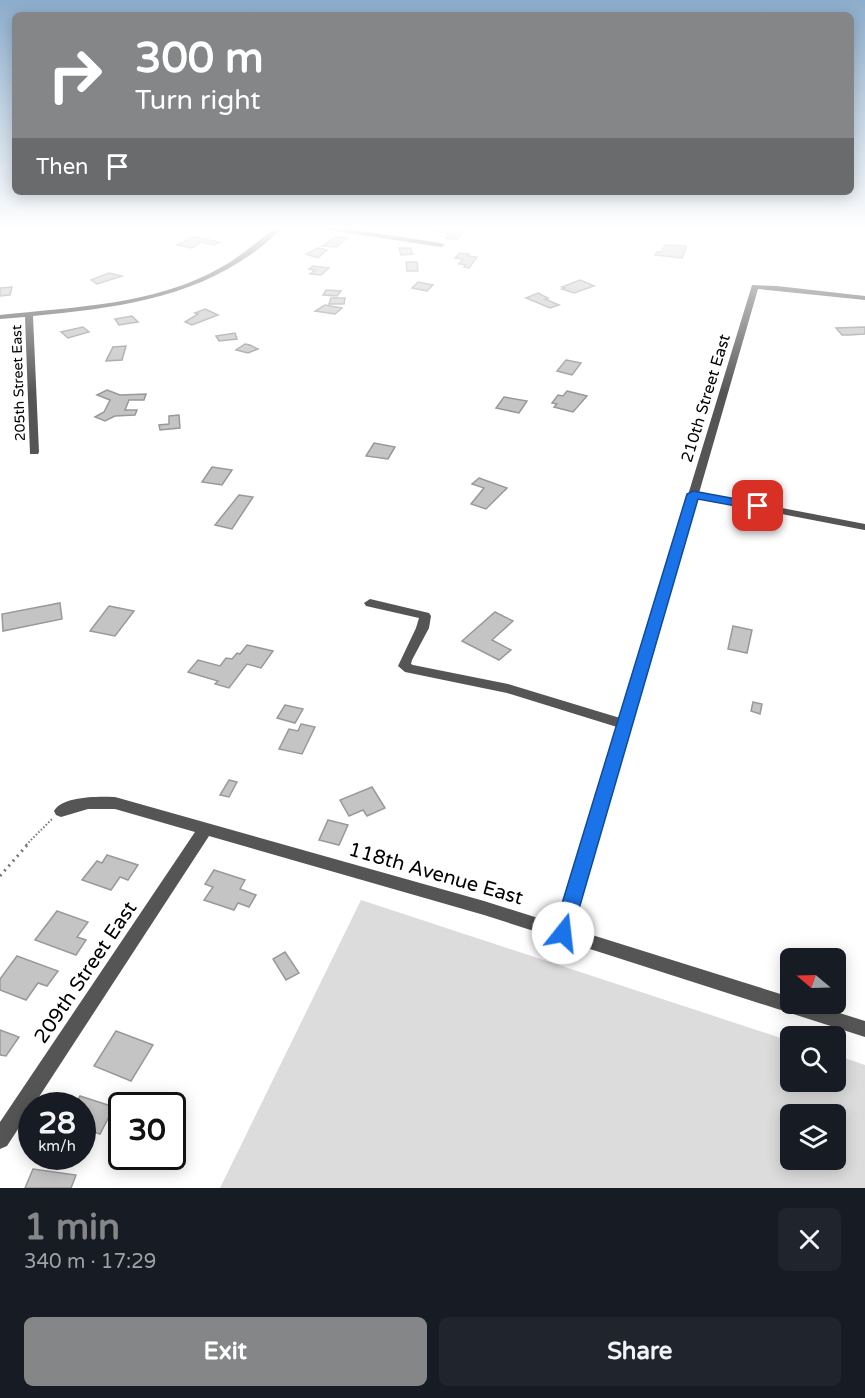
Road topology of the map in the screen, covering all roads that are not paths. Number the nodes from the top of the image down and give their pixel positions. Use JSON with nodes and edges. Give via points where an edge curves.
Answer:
{"nodes":[{"id":1,"x":195,"y":282,"type":"edge"},
{"id":2,"x":865,"y":298,"type":"edge"},
{"id":3,"x":29,"y":314,"type":"junction"},
{"id":4,"x":0,"y":317,"type":"edge"},
{"id":5,"x":34,"y":452,"type":"dead end"},
{"id":6,"x":693,"y":494,"type":"junction"},
{"id":7,"x":865,"y":526,"type":"edge"},
{"id":8,"x":370,"y":603,"type":"dead end"},
{"id":9,"x":624,"y":724,"type":"junction"},
{"id":10,"x":61,"y":811,"type":"road end"},
{"id":11,"x":205,"y":829,"type":"junction"},
{"id":12,"x":563,"y":933,"type":"junction"},
{"id":13,"x":865,"y":1029,"type":"edge"},
{"id":14,"x":0,"y":1139,"type":"edge"}],
"edges":[{"from":1,"to":3,"type":"street","via":[[144,297]]},
{"from":2,"to":6,"type":"street","name":"210th Street East","via":[[755,287]]},
{"from":3,"to":4,"type":"street"},
{"from":3,"to":5,"type":"street","name":"205th Street East"},
{"from":6,"to":7,"type":"lane"},
{"from":6,"to":9,"type":"street","name":"210th Street East"},
{"from":8,"to":9,"type":"street","via":[[425,616],[404,666],[410,669],[508,689]]},
{"from":9,"to":12,"type":"street","name":"210th Street East"},
{"from":10,"to":11,"type":"street","name":"118th Avenue East","via":[[77,804],[115,802]]},
{"from":11,"to":12,"type":"street","name":"118th Avenue East"},
{"from":11,"to":14,"type":"street","name":"209th Street East"},
{"from":12,"to":13,"type":"street","name":"118th Avenue East"}]}
